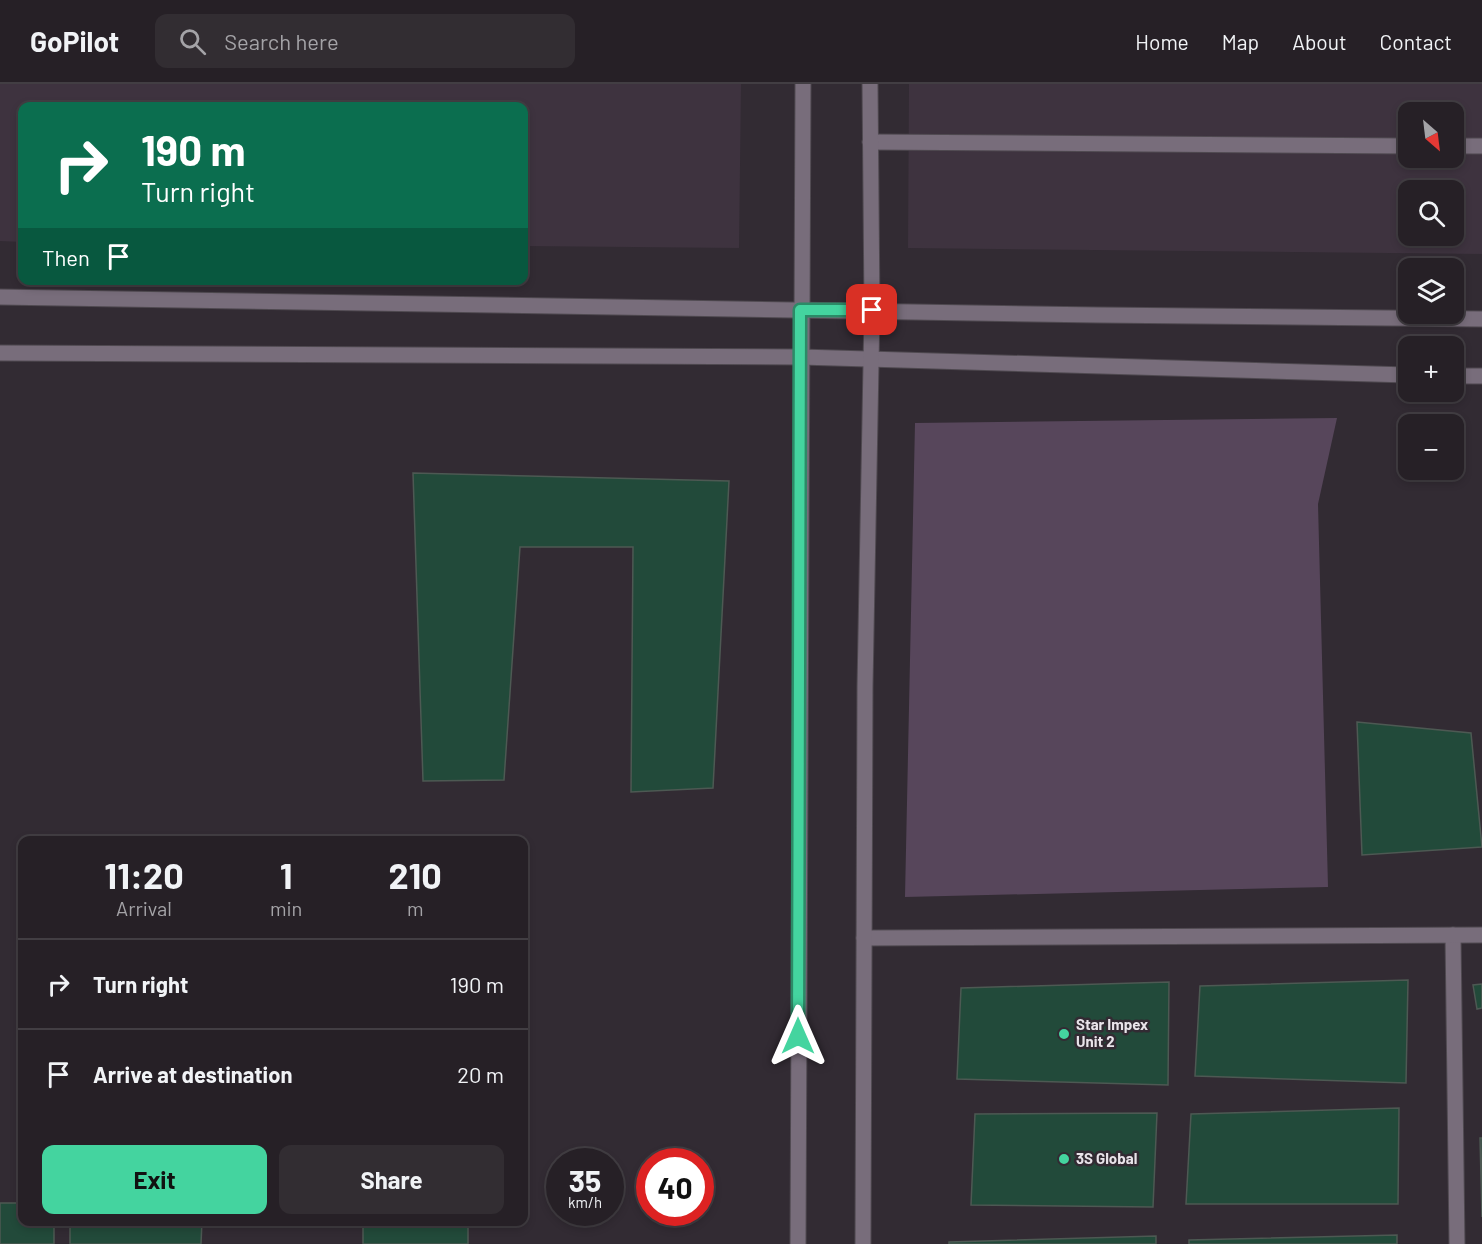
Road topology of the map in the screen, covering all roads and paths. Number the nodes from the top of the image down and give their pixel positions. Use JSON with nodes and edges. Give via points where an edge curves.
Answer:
{"nodes":[{"id":1,"x":803,"y":84,"type":"edge"},
{"id":2,"x":870,"y":84,"type":"edge"},
{"id":3,"x":870,"y":142,"type":"junction"},
{"id":4,"x":1398,"y":146,"type":"edge"},
{"id":5,"x":1464,"y":146,"type":"edge"},
{"id":6,"x":1482,"y":147,"type":"edge"},
{"id":7,"x":0,"y":297,"type":"edge"},
{"id":8,"x":800,"y":310,"type":"junction"},
{"id":9,"x":872,"y":310,"type":"junction"},
{"id":10,"x":1482,"y":319,"type":"edge"},
{"id":11,"x":0,"y":353,"type":"edge"},
{"id":12,"x":801,"y":357,"type":"junction"},
{"id":13,"x":869,"y":361,"type":"junction"},
{"id":14,"x":1398,"y":375,"type":"edge"},
{"id":15,"x":1464,"y":376,"type":"edge"},
{"id":16,"x":1482,"y":376,"type":"edge"},
{"id":17,"x":1453,"y":935,"type":"junction"},
{"id":18,"x":1482,"y":935,"type":"edge"},
{"id":19,"x":864,"y":938,"type":"junction"},
{"id":20,"x":798,"y":1244,"type":"edge"},
{"id":21,"x":864,"y":1244,"type":"edge"},
{"id":22,"x":1457,"y":1244,"type":"edge"}],
"edges":[{"from":1,"to":8,"type":"street"},
{"from":2,"to":3,"type":"street"},
{"from":3,"to":4,"type":"street"},
{"from":3,"to":9,"type":"street"},
{"from":5,"to":6,"type":"street"},
{"from":7,"to":8,"type":"street"},
{"from":8,"to":9,"type":"street"},
{"from":8,"to":12,"type":"street"},
{"from":9,"to":10,"type":"street"},
{"from":9,"to":13,"type":"street"},
{"from":11,"to":12,"type":"street"},
{"from":12,"to":13,"type":"street"},
{"from":12,"to":20,"type":"street"},
{"from":13,"to":14,"type":"street"},
{"from":13,"to":19,"type":"street"},
{"from":15,"to":16,"type":"street"},
{"from":17,"to":18,"type":"street"},
{"from":17,"to":19,"type":"street"},
{"from":17,"to":22,"type":"street"},
{"from":19,"to":21,"type":"street"}]}
